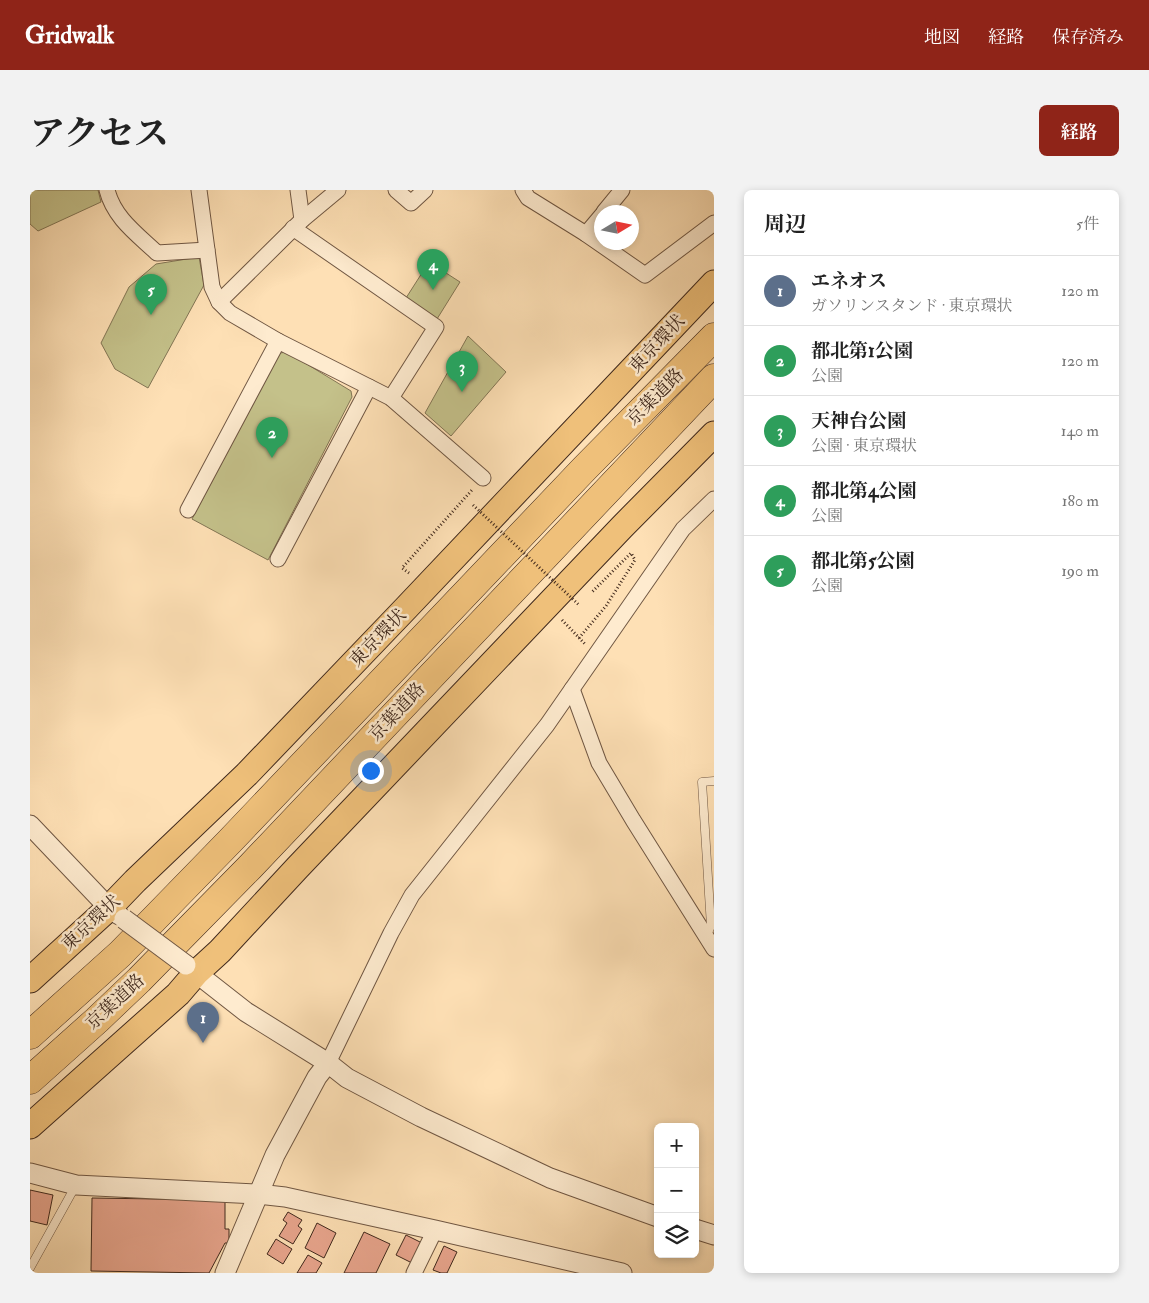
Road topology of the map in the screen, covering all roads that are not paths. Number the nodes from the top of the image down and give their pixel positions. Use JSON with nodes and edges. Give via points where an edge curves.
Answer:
{"nodes":[{"id":1,"x":107,"y":190,"type":"edge"},
{"id":2,"x":199,"y":190,"type":"edge"},
{"id":3,"x":298,"y":190,"type":"edge"},
{"id":4,"x":338,"y":190,"type":"edge"},
{"id":5,"x":396,"y":190,"type":"edge"},
{"id":6,"x":425,"y":190,"type":"edge"},
{"id":7,"x":523,"y":190,"type":"edge"},
{"id":8,"x":622,"y":190,"type":"edge"},
{"id":9,"x":610,"y":205,"type":"edge"},
{"id":10,"x":714,"y":222,"type":"edge"},
{"id":11,"x":298,"y":224,"type":"junction"},
{"id":12,"x":594,"y":225,"type":"edge"},
{"id":13,"x":586,"y":234,"type":"junction"},
{"id":14,"x":207,"y":250,"type":"junction"},
{"id":15,"x":714,"y":283,"type":"edge"},
{"id":16,"x":219,"y":302,"type":"junction"},
{"id":17,"x":714,"y":337,"type":"edge"},
{"id":18,"x":278,"y":341,"type":"junction"},
{"id":19,"x":714,"y":378,"type":"edge"},
{"id":20,"x":369,"y":386,"type":"junction"},
{"id":21,"x":391,"y":398,"type":"junction"},
{"id":22,"x":714,"y":434,"type":"edge"},
{"id":23,"x":480,"y":482,"type":"road end"},
{"id":24,"x":714,"y":499,"type":"edge"},
{"id":25,"x":188,"y":510,"type":"dead end"},
{"id":26,"x":278,"y":559,"type":"dead end"},
{"id":27,"x":572,"y":689,"type":"junction"},
{"id":28,"x":714,"y":780,"type":"edge"},
{"id":29,"x":30,"y":825,"type":"edge"},
{"id":30,"x":116,"y":913,"type":"junction"},
{"id":31,"x":711,"y":940,"type":"edge"},
{"id":32,"x":191,"y":969,"type":"junction"},
{"id":33,"x":30,"y":980,"type":"edge"},
{"id":34,"x":30,"y":1035,"type":"edge"},
{"id":35,"x":328,"y":1063,"type":"junction"},
{"id":36,"x":30,"y":1080,"type":"edge"},
{"id":37,"x":30,"y":1126,"type":"edge"},
{"id":38,"x":30,"y":1174,"type":"edge"},
{"id":39,"x":76,"y":1185,"type":"junction"},
{"id":40,"x":258,"y":1194,"type":"junction"},
{"id":41,"x":654,"y":1217,"type":"edge"},
{"id":42,"x":435,"y":1230,"type":"junction"},
{"id":43,"x":699,"y":1230,"type":"edge"},
{"id":44,"x":714,"y":1235,"type":"edge"},
{"id":45,"x":30,"y":1268,"type":"edge"},
{"id":46,"x":594,"y":1270,"type":"edge"},
{"id":47,"x":225,"y":1273,"type":"edge"},
{"id":48,"x":414,"y":1273,"type":"edge"},
{"id":49,"x":622,"y":1273,"type":"edge"}],
"edges":[{"from":1,"to":14,"type":"street","via":[[121,220],[157,253]]},
{"from":2,"to":14,"type":"street"},
{"from":3,"to":11,"type":"street"},
{"from":4,"to":11,"type":"street"},
{"from":5,"to":6,"type":"street","via":[[411,203]]},
{"from":7,"to":13,"type":"street","via":[[528,198]]},
{"from":8,"to":9,"type":"street"},
{"from":10,"to":13,"type":"street","via":[[645,275]]},
{"from":11,"to":16,"type":"street"},
{"from":11,"to":21,"type":"street","via":[[436,326]]},
{"from":12,"to":13,"type":"street"},
{"from":14,"to":16,"type":"street","via":[[212,287]]},
{"from":15,"to":30,"type":"highway","name":"東京環状"},
{"from":16,"to":18,"type":"street","via":[[230,313]]},
{"from":17,"to":34,"type":"highway","name":"京葉道路","via":[[584,468],[189,884],[120,954]]},
{"from":18,"to":20,"type":"street"},
{"from":18,"to":25,"type":"street"},
{"from":19,"to":36,"type":"highway","name":"京葉道路","via":[[250,867],[139,980]]},
{"from":20,"to":21,"type":"street"},
{"from":20,"to":26,"type":"street"},
{"from":21,"to":23,"type":"street"},
{"from":22,"to":32,"type":"highway","via":[[220,951]]},
{"from":24,"to":27,"type":"street","via":[[683,529]]},
{"from":27,"to":31,"type":"street","via":[[599,763]]},
{"from":27,"to":35,"type":"street","via":[[412,895]]},
{"from":28,"to":31,"type":"lane","via":[[702,782]]},
{"from":29,"to":30,"type":"street"},
{"from":30,"to":32,"type":"street","bridge":true},
{"from":30,"to":33,"type":"highway","name":"東京環状"},
{"from":32,"to":35,"type":"street","via":[[246,1012]]},
{"from":32,"to":37,"type":"highway","via":[[178,994]]},
{"from":35,"to":40,"type":"street","via":[[317,1077],[275,1155]]},
{"from":35,"to":41,"type":"street","via":[[347,1078],[490,1151],[550,1178]]},
{"from":38,"to":39,"type":"street"},
{"from":39,"to":40,"type":"street"},
{"from":39,"to":45,"type":"lane"},
{"from":40,"to":42,"type":"street"},
{"from":40,"to":47,"type":"street"},
{"from":42,"to":46,"type":"street"},
{"from":42,"to":48,"type":"street"},
{"from":43,"to":44,"type":"street"},
{"from":46,"to":49,"type":"street"}]}
